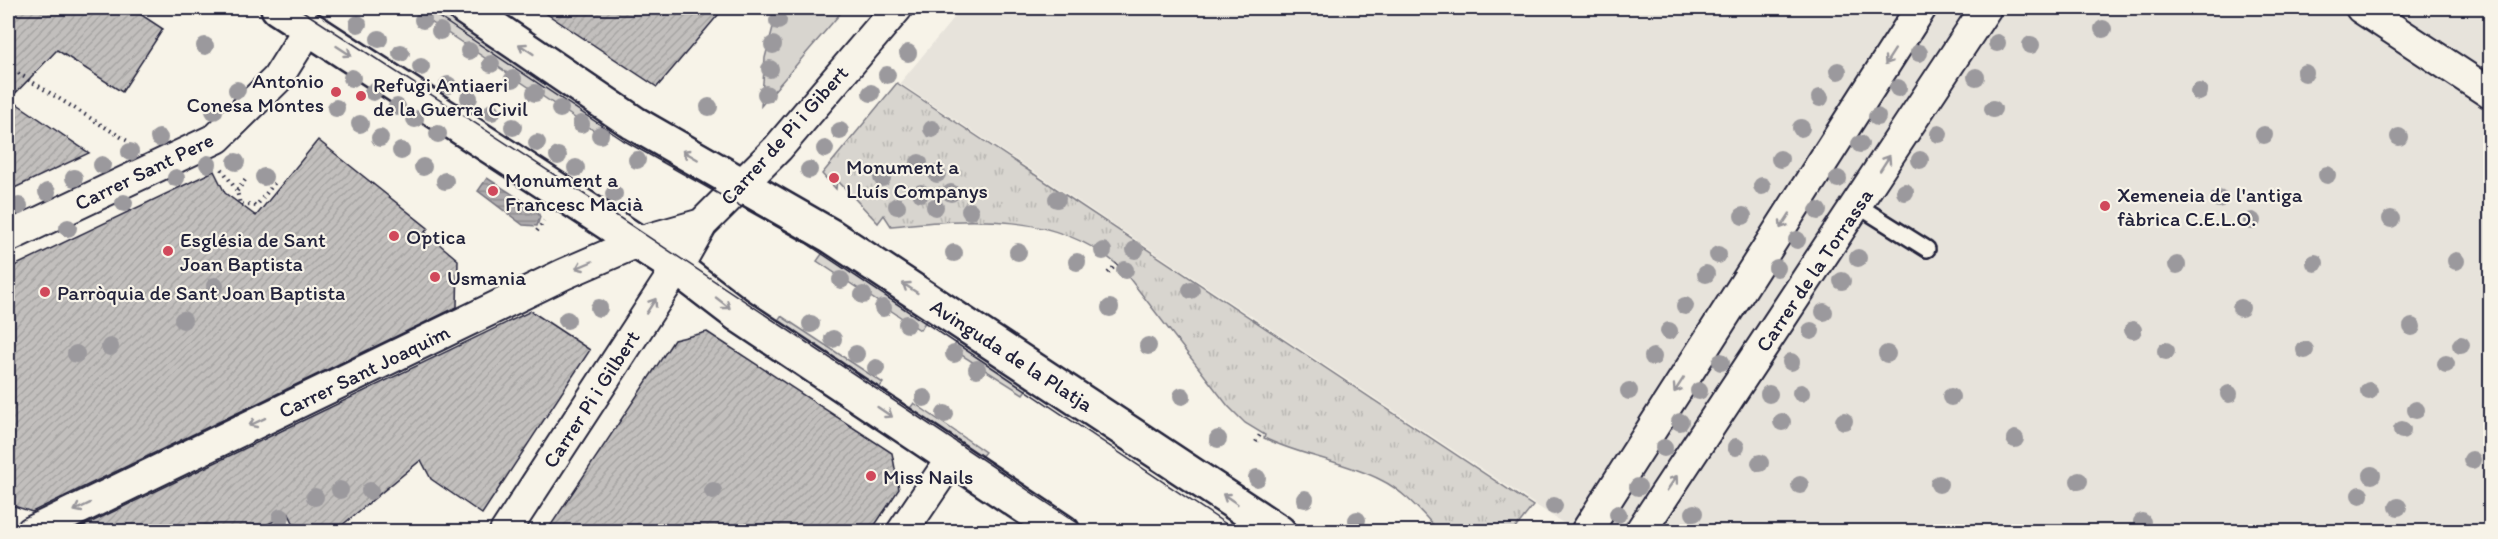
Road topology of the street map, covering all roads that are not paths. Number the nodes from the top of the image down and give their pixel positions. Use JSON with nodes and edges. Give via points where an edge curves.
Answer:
{"nodes":[{"id":1,"x":278,"y":8,"type":"edge"},
{"id":2,"x":465,"y":8,"type":"edge"},
{"id":3,"x":897,"y":8,"type":"edge"},
{"id":4,"x":1921,"y":8,"type":"edge"},
{"id":5,"x":1986,"y":8,"type":"edge"},
{"id":6,"x":2361,"y":8,"type":"edge"},
{"id":7,"x":309,"y":28,"type":"junction"},
{"id":8,"x":2490,"y":93,"type":"edge"},
{"id":9,"x":741,"y":184,"type":"junction"},
{"id":10,"x":1857,"y":205,"type":"junction"},
{"id":11,"x":702,"y":224,"type":"junction"},
{"id":12,"x":8,"y":237,"type":"edge"},
{"id":13,"x":638,"y":242,"type":"junction"},
{"id":14,"x":1927,"y":249,"type":"dead end"},
{"id":15,"x":677,"y":268,"type":"junction"},
{"id":16,"x":952,"y":458,"type":"junction"},
{"id":17,"x":31,"y":531,"type":"edge"},
{"id":18,"x":505,"y":531,"type":"edge"},
{"id":19,"x":902,"y":531,"type":"edge"},
{"id":20,"x":1063,"y":531,"type":"edge"},
{"id":21,"x":1279,"y":531,"type":"edge"},
{"id":22,"x":1586,"y":531,"type":"edge"},
{"id":23,"x":1640,"y":531,"type":"edge"}],
"edges":[{"from":1,"to":7,"type":"street"},
{"from":9,"to":2,"type":"street","name":"Avinguda de la Platja","one_way":true,"via":[[634,123]]},
{"from":3,"to":9,"type":"street","name":"Carrer de Pi i Gibert","via":[[778,148]]},
{"from":4,"to":22,"type":"street","one_way":true},
{"from":10,"to":5,"type":"street","name":"Carrer de la Torrassa","one_way":true},
{"from":6,"to":8,"type":"street"},
{"from":7,"to":12,"type":"street","name":"Carrer Sant Pere","via":[[277,79],[217,138]]},
{"from":7,"to":13,"type":"street","one_way":true},
{"from":9,"to":11,"type":"street","name":"Carrer de Pi i Gibert"},
{"from":21,"to":9,"type":"street","name":"Avinguda de la Platja","one_way":true,"via":[[831,236]]},
{"from":10,"to":14,"type":"lane"},
{"from":23,"to":10,"type":"street","name":"Carrer de la Torrassa","one_way":true},
{"from":11,"to":13,"type":"street","name":"Carrer Sant Joaquim"},
{"from":11,"to":15,"type":"street","name":"Carrer de Pi i Gibert"},
{"from":13,"to":15,"type":"street"},
{"from":13,"to":17,"type":"street","name":"Carrer Sant Joaquim","one_way":true},
{"from":15,"to":16,"type":"street","one_way":true,"via":[[738,314]]},
{"from":18,"to":15,"type":"street","name":"Carrer Pi i Gilbert","one_way":true},
{"from":16,"to":19,"type":"street"},
{"from":16,"to":20,"type":"street"}]}
